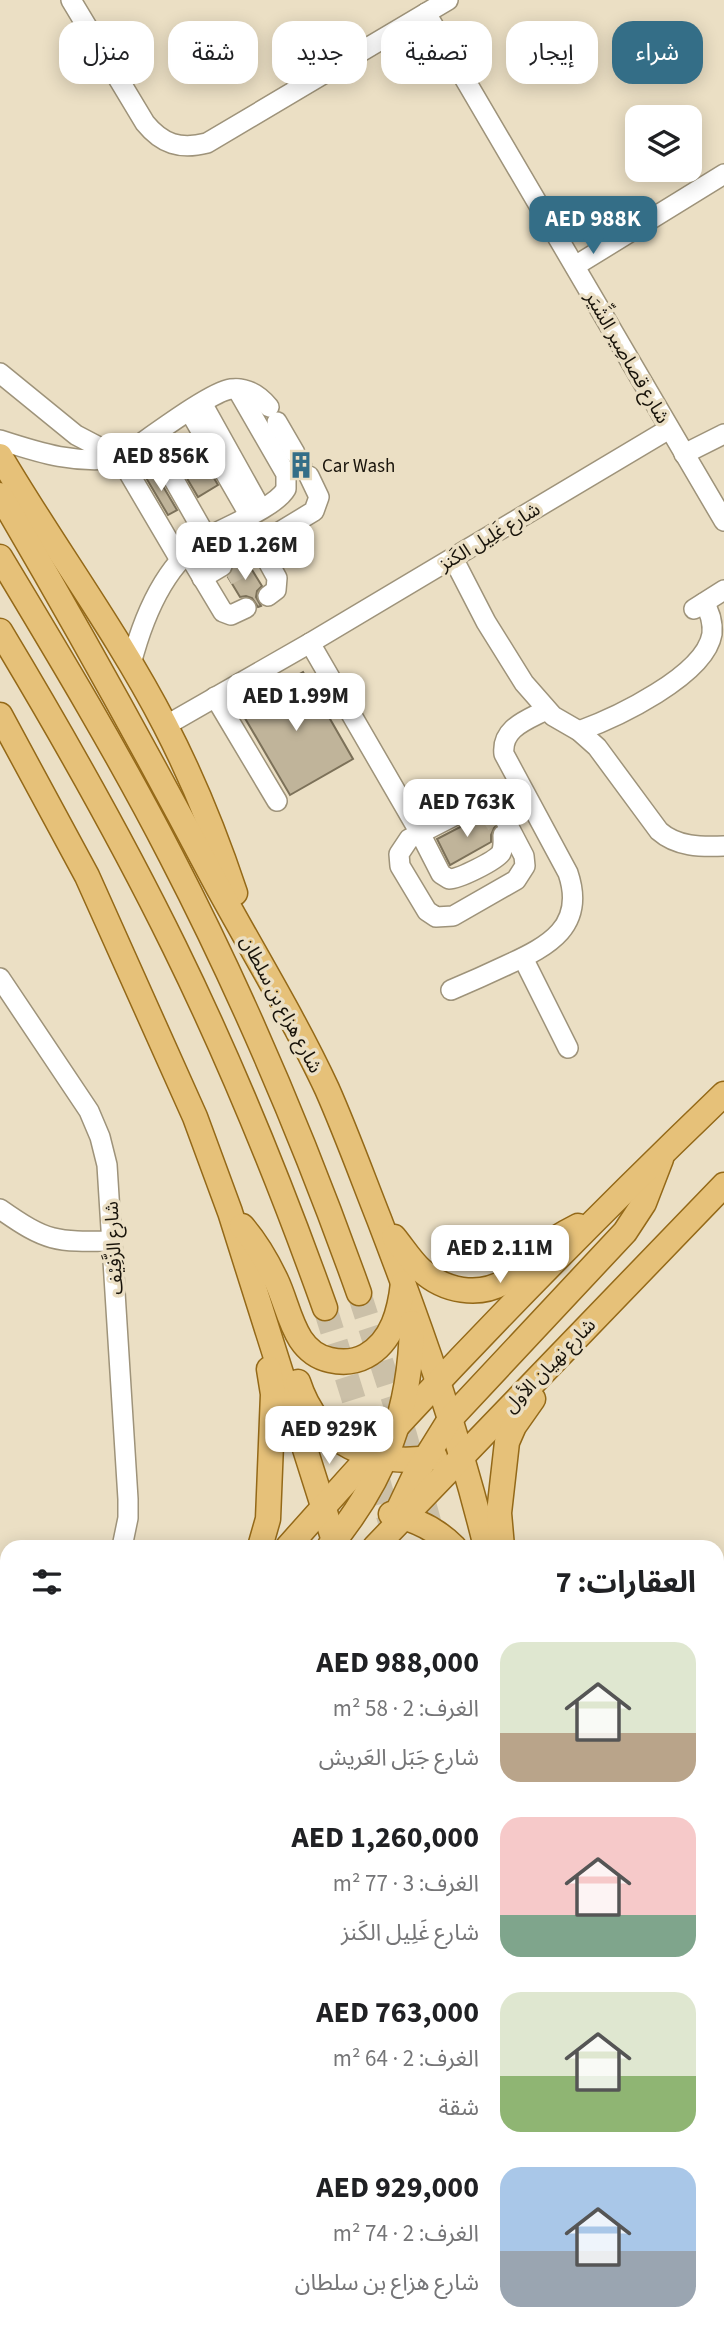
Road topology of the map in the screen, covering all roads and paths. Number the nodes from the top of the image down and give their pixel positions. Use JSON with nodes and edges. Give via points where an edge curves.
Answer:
{"nodes":[{"id":1,"x":71,"y":0,"type":"edge"},
{"id":2,"x":447,"y":0,"type":"edge"},
{"id":3,"x":426,"y":13,"type":"junction"},
{"id":4,"x":724,"y":174,"type":"edge"},
{"id":5,"x":575,"y":266,"type":"junction"},
{"id":6,"x":0,"y":373,"type":"edge"},
{"id":7,"x":237,"y":389,"type":"junction"},
{"id":8,"x":196,"y":407,"type":"junction"},
{"id":9,"x":669,"y":429,"type":"junction"},
{"id":10,"x":724,"y":434,"type":"edge"},
{"id":11,"x":150,"y":438,"type":"junction"},
{"id":12,"x":0,"y":440,"type":"edge"},
{"id":13,"x":295,"y":453,"type":"tunnel mouth"},
{"id":14,"x":684,"y":454,"type":"junction"},
{"id":15,"x":0,"y":456,"type":"edge"},
{"id":16,"x":120,"y":458,"type":"junction"},
{"id":17,"x":309,"y":476,"type":"tunnel mouth"},
{"id":18,"x":0,"y":495,"type":"edge"},
{"id":19,"x":251,"y":514,"type":"junction"},
{"id":20,"x":724,"y":521,"type":"edge"},
{"id":21,"x":207,"y":538,"type":"junction"},
{"id":22,"x":254,"y":554,"type":"junction"},
{"id":23,"x":183,"y":556,"type":"junction"},
{"id":24,"x":0,"y":557,"type":"edge"},
{"id":25,"x":453,"y":558,"type":"junction"},
{"id":26,"x":225,"y":571,"type":"tunnel mouth"},
{"id":27,"x":205,"y":583,"type":"junction"},
{"id":28,"x":724,"y":590,"type":"edge"},
{"id":29,"x":268,"y":596,"type":"dead end"},
{"id":30,"x":246,"y":608,"type":"dead end"},
{"id":31,"x":0,"y":631,"type":"edge"},
{"id":32,"x":310,"y":643,"type":"junction"},
{"id":33,"x":131,"y":664,"type":"junction"},
{"id":34,"x":215,"y":697,"type":"junction"},
{"id":35,"x":546,"y":710,"type":"junction"},
{"id":36,"x":0,"y":715,"type":"edge"},
{"id":37,"x":165,"y":726,"type":"junction"},
{"id":38,"x":579,"y":731,"type":"junction"},
{"id":39,"x":277,"y":802,"type":"dead end"},
{"id":40,"x":420,"y":833,"type":"junction"},
{"id":41,"x":503,"y":835,"type":"dead end"},
{"id":42,"x":724,"y":846,"type":"edge"},
{"id":43,"x":256,"y":953,"type":"junction"},
{"id":44,"x":523,"y":958,"type":"junction"},
{"id":45,"x":0,"y":978,"type":"edge"},
{"id":46,"x":452,"y":990,"type":"dead end"},
{"id":47,"x":568,"y":1048,"type":"dead end"},
{"id":48,"x":724,"y":1094,"type":"edge"},
{"id":49,"x":662,"y":1153,"type":"junction"},
{"id":50,"x":724,"y":1185,"type":"edge"},
{"id":51,"x":0,"y":1209,"type":"edge"},
{"id":52,"x":230,"y":1212,"type":"junction"},
{"id":53,"x":379,"y":1219,"type":"junction"},
{"id":54,"x":595,"y":1219,"type":"junction"},
{"id":55,"x":112,"y":1241,"type":"junction"},
{"id":56,"x":243,"y":1253,"type":"junction"},
{"id":57,"x":407,"y":1292,"type":"junction"},
{"id":58,"x":359,"y":1293,"type":"tunnel mouth"},
{"id":59,"x":325,"y":1308,"type":"tunnel mouth"},
{"id":60,"x":542,"y":1372,"type":"junction"},
{"id":61,"x":437,"y":1382,"type":"junction"},
{"id":62,"x":450,"y":1419,"type":"junction"},
{"id":63,"x":399,"y":1423,"type":"junction"},
{"id":64,"x":466,"y":1449,"type":"junction"},
{"id":65,"x":378,"y":1457,"type":"junction"},
{"id":66,"x":424,"y":1459,"type":"junction"},
{"id":67,"x":358,"y":1510,"type":"junction"},
{"id":68,"x":320,"y":1514,"type":"junction"},
{"id":69,"x":390,"y":1531,"type":"edge"},
{"id":70,"x":123,"y":1540,"type":"edge"},
{"id":71,"x":262,"y":1540,"type":"edge"},
{"id":72,"x":295,"y":1540,"type":"edge"},
{"id":73,"x":331,"y":1540,"type":"edge"},
{"id":74,"x":337,"y":1540,"type":"edge"},
{"id":75,"x":445,"y":1540,"type":"edge"},
{"id":76,"x":485,"y":1540,"type":"edge"},
{"id":77,"x":501,"y":1540,"type":"edge"}],
"edges":[{"from":1,"to":3,"type":"street","via":[[149,128],[165,142],[193,147]]},
{"from":2,"to":3,"type":"street"},
{"from":3,"to":5,"type":"street","name":"شارع قصاصِير الشِّيَر"},
{"from":4,"to":5,"type":"street"},
{"from":5,"to":9,"type":"street","name":"شارع قصاصِير الشِّيَر"},
{"from":6,"to":16,"type":"street","via":[[76,435]]},
{"from":7,"to":8,"type":"street","via":[[222,391]]},
{"from":7,"to":13,"type":"street","via":[[258,396]]},
{"from":7,"to":19,"type":"street","via":[[287,479],[280,498]]},
{"from":8,"to":11,"type":"street"},
{"from":8,"to":19,"type":"street"},
{"from":9,"to":14,"type":"street","name":"شارع قصاصِير الشِّيَر"},
{"from":9,"to":25,"type":"street","name":"شارع غَلِيل الكَنز"},
{"from":10,"to":14,"type":"street"},
{"from":11,"to":16,"type":"street"},
{"from":11,"to":21,"type":"street"},
{"from":12,"to":16,"type":"street","via":[[60,458]]},
{"from":14,"to":20,"type":"street","name":"شارع قصاصِير الشِّيَر"},
{"from":15,"to":33,"type":"main road"},
{"from":16,"to":23,"type":"street"},
{"from":17,"to":22,"type":"street","via":[[319,497],[314,511]]},
{"from":18,"to":43,"type":"main road","name":"شارع هزاع بن سلطان"},
{"from":19,"to":21,"type":"street"},
{"from":19,"to":22,"type":"street"},
{"from":21,"to":23,"type":"street"},
{"from":22,"to":29,"type":"street","via":[[278,583]]},
{"from":23,"to":27,"type":"street"},
{"from":23,"to":33,"type":"street","via":[[142,627]]},
{"from":24,"to":58,"type":"main road","name":"شارع هزاع بن سلطان","via":[[132,782],[208,930],[274,1073]]},
{"from":25,"to":32,"type":"street","name":"شارع غَلِيل الكَنز"},
{"from":25,"to":35,"type":"street","via":[[505,653]]},
{"from":26,"to":27,"type":"street"},
{"from":27,"to":30,"type":"street","via":[[225,614]]},
{"from":28,"to":38,"type":"street","via":[[699,606],[711,617],[712,633],[702,655],[644,701]]},
{"from":31,"to":59,"type":"main road","via":[[99,801],[174,947],[257,1131]]},
{"from":32,"to":34,"type":"street","name":"شارع غَلِيل الكَنز"},
{"from":32,"to":40,"type":"street"},
{"from":33,"to":37,"type":"main road"},
{"from":34,"to":37,"type":"street","name":"شارع غَلِيل الكَنز"},
{"from":34,"to":39,"type":"street"},
{"from":35,"to":38,"type":"street"},
{"from":35,"to":44,"type":"street","via":[[513,728],[505,740],[504,754],[568,873],[572,910],[551,942]]},
{"from":36,"to":52,"type":"main road","via":[[119,943],[195,1117]]},
{"from":37,"to":43,"type":"main road","via":[[216,838]]},
{"from":38,"to":42,"type":"street","via":[[597,747],[665,836],[688,845]]},
{"from":40,"to":40,"type":"street","via":[[487,802],[500,810],[525,866],[516,880],[448,918],[436,917],[427,911],[400,866],[401,848]]},
{"from":40,"to":41,"type":"street","via":[[441,874],[449,879],[499,855]]},
{"from":43,"to":53,"type":"main road","name":"شارع هزاع بن سلطان","via":[[323,1081]]},
{"from":44,"to":46,"type":"street"},
{"from":44,"to":47,"type":"street"},
{"from":45,"to":55,"type":"street","name":"شارع الزَّفِيْف","via":[[93,1119],[107,1165]]},
{"from":48,"to":49,"type":"main road"},
{"from":49,"to":54,"type":"main road"},
{"from":49,"to":62,"type":"main road","via":[[652,1187],[625,1232]]},
{"from":50,"to":60,"type":"main road","name":"شارع نهيان الأول"},
{"from":51,"to":55,"type":"street","via":[[51,1238]]},
{"from":52,"to":56,"type":"main road"},
{"from":52,"to":57,"type":"main road","via":[[268,1264],[302,1342],[325,1359],[353,1361],[378,1348]]},
{"from":53,"to":54,"type":"main road","via":[[429,1277],[454,1288],[475,1290],[506,1281],[555,1238]]},
{"from":53,"to":57,"type":"main road","name":"شارع هزاع بن سلطان"},
{"from":54,"to":61,"type":"main road"},
{"from":55,"to":70,"type":"street","name":"شارع الزَّفِيْف","via":[[128,1499]]},
{"from":56,"to":65,"type":"main road","via":[[272,1308],[314,1417],[333,1437]]},
{"from":56,"to":68,"type":"main road"},
{"from":56,"to":71,"type":"main road","via":[[248,1294],[273,1394],[268,1519]]},
{"from":57,"to":61,"type":"main road","name":"شارع هزاع بن سلطان"},
{"from":57,"to":63,"type":"main road","via":[[411,1360]]},
{"from":60,"to":64,"type":"main road","name":"شارع نهيان الأول"},
{"from":60,"to":77,"type":"main road","via":[[534,1397],[507,1442],[499,1513]]},
{"from":61,"to":62,"type":"main road","name":"شارع هزاع بن سلطان"},
{"from":61,"to":63,"type":"main road"},
{"from":62,"to":64,"type":"main road","name":"شارع هزاع بن سلطان"},
{"from":62,"to":66,"type":"main road"},
{"from":63,"to":65,"type":"main road"},
{"from":64,"to":66,"type":"main road"},
{"from":64,"to":69,"type":"main road","name":"شارع نهيان الأول"},
{"from":64,"to":76,"type":"main road","name":"شارع هزاع بن سلطان"},
{"from":65,"to":66,"type":"main road"},
{"from":65,"to":67,"type":"main road"},
{"from":65,"to":68,"type":"main road"},
{"from":66,"to":69,"type":"main road"},
{"from":67,"to":68,"type":"main road"},
{"from":67,"to":69,"type":"main road"},
{"from":67,"to":74,"type":"main road"},
{"from":68,"to":72,"type":"main road"},
{"from":68,"to":73,"type":"main road"},
{"from":69,"to":75,"type":"main road","via":[[427,1527]]}]}
